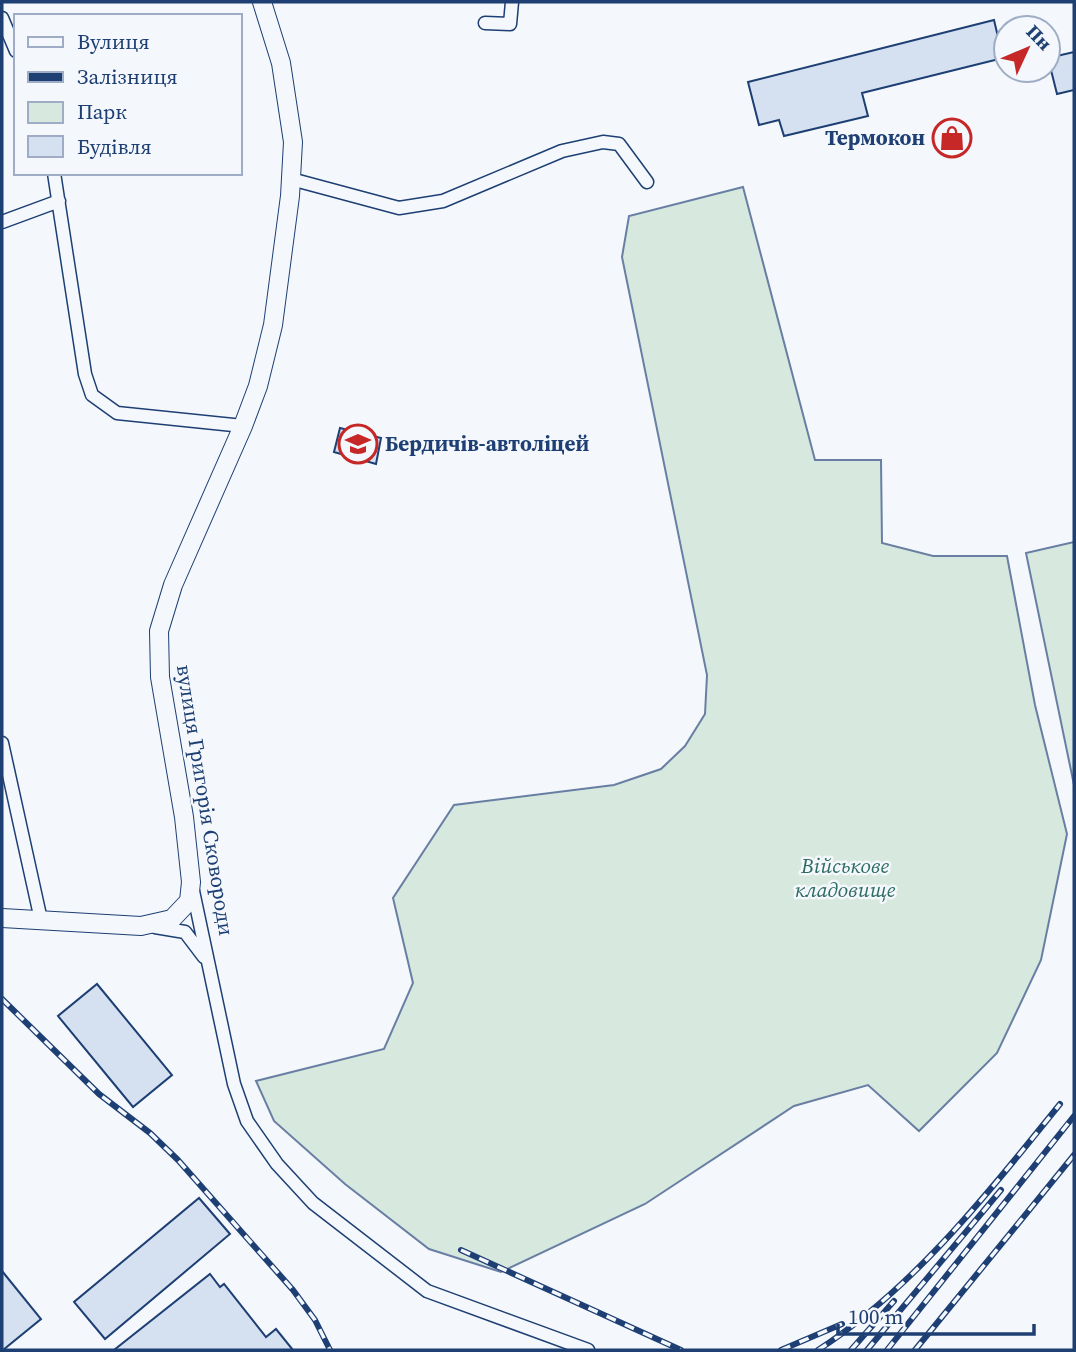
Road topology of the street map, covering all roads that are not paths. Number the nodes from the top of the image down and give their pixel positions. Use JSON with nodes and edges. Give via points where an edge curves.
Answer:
{"nodes":[{"id":1,"x":262,"y":2,"type":"edge"},
{"id":2,"x":512,"y":2,"type":"edge"},
{"id":3,"x":2,"y":18,"type":"edge"},
{"id":4,"x":485,"y":23,"type":"dead end"},
{"id":5,"x":14,"y":46,"type":"edge"},
{"id":6,"x":54,"y":175,"type":"edge"},
{"id":7,"x":291,"y":179,"type":"junction"},
{"id":8,"x":647,"y":182,"type":"dead end"},
{"id":9,"x":60,"y":201,"type":"junction"},
{"id":10,"x":2,"y":222,"type":"edge"},
{"id":11,"x":243,"y":426,"type":"junction"},
{"id":12,"x":2,"y":743,"type":"edge"},
{"id":13,"x":191,"y":882,"type":"junction"},
{"id":14,"x":2,"y":918,"type":"edge"},
{"id":15,"x":41,"y":920,"type":"junction"},
{"id":16,"x":141,"y":926,"type":"junction"},
{"id":17,"x":208,"y":962,"type":"junction"},
{"id":18,"x":588,"y":1350,"type":"edge"}],
"edges":[{"from":1,"to":7,"type":"main road","name":"вулиця Григорія Сковороди","via":[[281,63],[293,142]]},
{"from":2,"to":4,"type":"street","via":[[510,24]]},
{"from":3,"to":5,"type":"street"},
{"from":6,"to":9,"type":"street"},
{"from":7,"to":8,"type":"street","via":[[399,208],[443,201],[562,151],[603,142],[619,144]]},
{"from":7,"to":11,"type":"main road","name":"вулиця Григорія Сковороди","via":[[273,326]]},
{"from":9,"to":10,"type":"street"},
{"from":9,"to":11,"type":"street","via":[[92,395],[117,413]]},
{"from":11,"to":13,"type":"main road","name":"вулиця Григорія Сковороди","via":[[173,585],[159,631],[160,677]]},
{"from":12,"to":15,"type":"street"},
{"from":13,"to":16,"type":"main road","via":[[189,901],[179,915]]},
{"from":13,"to":17,"type":"street","name":"вулиця Григорія Сковороди"},
{"from":14,"to":15,"type":"main road"},
{"from":15,"to":16,"type":"main road"},
{"from":16,"to":17,"type":"street","via":[[185,932]]},
{"from":17,"to":18,"type":"street","name":"вулиця Григорія Сковороди","via":[[234,1084],[247,1121],[277,1164],[313,1203],[427,1292]]}]}
